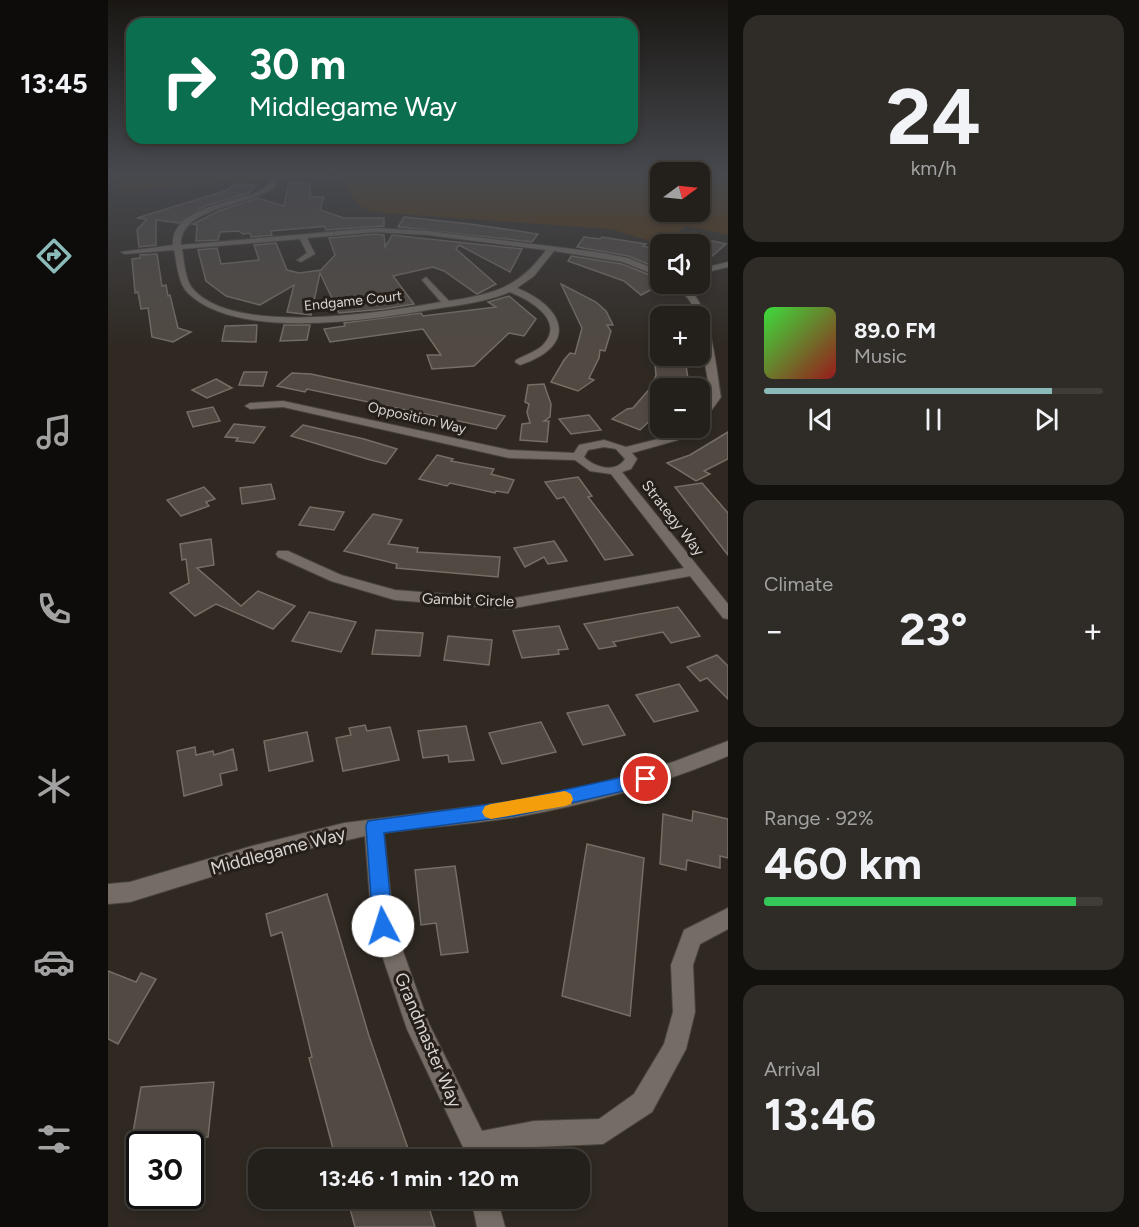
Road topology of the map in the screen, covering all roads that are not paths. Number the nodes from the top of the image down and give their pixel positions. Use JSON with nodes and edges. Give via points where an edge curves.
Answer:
{"nodes":[{"id":1,"x":178,"y":232,"type":"edge"},
{"id":2,"x":337,"y":232,"type":"edge"},
{"id":3,"x":411,"y":232,"type":"edge"},
{"id":4,"x":302,"y":235,"type":"junction"},
{"id":5,"x":177,"y":247,"type":"junction"},
{"id":6,"x":551,"y":249,"type":"junction"},
{"id":7,"x":125,"y":252,"type":"dead end"},
{"id":8,"x":301,"y":260,"type":"dead end"},
{"id":9,"x":728,"y":264,"type":"edge"},
{"id":10,"x":710,"y":269,"type":"edge"},
{"id":11,"x":650,"y":270,"type":"edge"},
{"id":12,"x":426,"y":280,"type":"dead end"},
{"id":13,"x":511,"y":289,"type":"junction"},
{"id":14,"x":690,"y":294,"type":"edge"},
{"id":15,"x":447,"y":304,"type":"junction"},
{"id":16,"x":520,"y":362,"type":"dead end"},
{"id":17,"x":710,"y":405,"type":"edge"},
{"id":18,"x":250,"y":406,"type":"dead end"},
{"id":19,"x":674,"y":438,"type":"edge"},
{"id":20,"x":626,"y":451,"type":"junction"},
{"id":21,"x":578,"y":457,"type":"junction"},
{"id":22,"x":615,"y":471,"type":"junction"},
{"id":23,"x":283,"y":554,"type":"dead end"},
{"id":24,"x":693,"y":571,"type":"junction"},
{"id":25,"x":728,"y":614,"type":"edge"},
{"id":26,"x":728,"y":748,"type":"edge"},
{"id":27,"x":374,"y":826,"type":"junction"},
{"id":28,"x":108,"y":894,"type":"edge"},
{"id":29,"x":728,"y":918,"type":"edge"},
{"id":30,"x":475,"y":1149,"type":"edge"},
{"id":31,"x":486,"y":1149,"type":"edge"},
{"id":32,"x":487,"y":1209,"type":"edge"},
{"id":33,"x":491,"y":1227,"type":"edge"}],
"edges":[{"from":1,"to":5,"type":"street"},
{"from":2,"to":4,"type":"street"},
{"from":3,"to":6,"type":"street"},
{"from":4,"to":5,"type":"street"},
{"from":4,"to":8,"type":"street","via":[[310,254]]},
{"from":5,"to":7,"type":"street"},
{"from":5,"to":15,"type":"street","name":"Endgame Court","via":[[190,292],[213,308],[245,317],[325,320]]},
{"from":6,"to":11,"type":"street","via":[[626,260]]},
{"from":6,"to":13,"type":"street","name":"Endgame Court","via":[[534,274]]},
{"from":9,"to":10,"type":"street"},
{"from":12,"to":15,"type":"street"},
{"from":13,"to":15,"type":"street","name":"Endgame Court"},
{"from":13,"to":16,"type":"street","via":[[541,304],[555,324],[553,338],[544,349]]},
{"from":14,"to":17,"type":"street","via":[[699,307],[716,397]]},
{"from":18,"to":21,"type":"street","name":"Opposition Way","via":[[283,404],[509,454]]},
{"from":19,"to":20,"type":"street"},
{"from":20,"to":21,"type":"street","via":[[596,443],[583,447]]},
{"from":20,"to":22,"type":"street","via":[[630,463]]},
{"from":21,"to":22,"type":"street","via":[[591,468]]},
{"from":22,"to":24,"type":"street","name":"Strategy Way"},
{"from":23,"to":24,"type":"street","name":"Gambit Circle","via":[[336,578],[395,595],[509,604]]},
{"from":24,"to":25,"type":"street","name":"Strategy Way"},
{"from":26,"to":27,"type":"street","name":"Middlegame Way","via":[[646,779],[578,796],[514,809]]},
{"from":27,"to":28,"type":"street","name":"Middlegame Way","via":[[307,840],[130,892]]},
{"from":27,"to":30,"type":"street","name":"Grandmaster Way","via":[[383,926],[419,1029]]},
{"from":29,"to":31,"type":"street","name":"Grandmaster Way","via":[[692,937],[682,965],[684,1012],[674,1049],[643,1103],[603,1131],[534,1134]]},
{"from":32,"to":33,"type":"street"}]}
